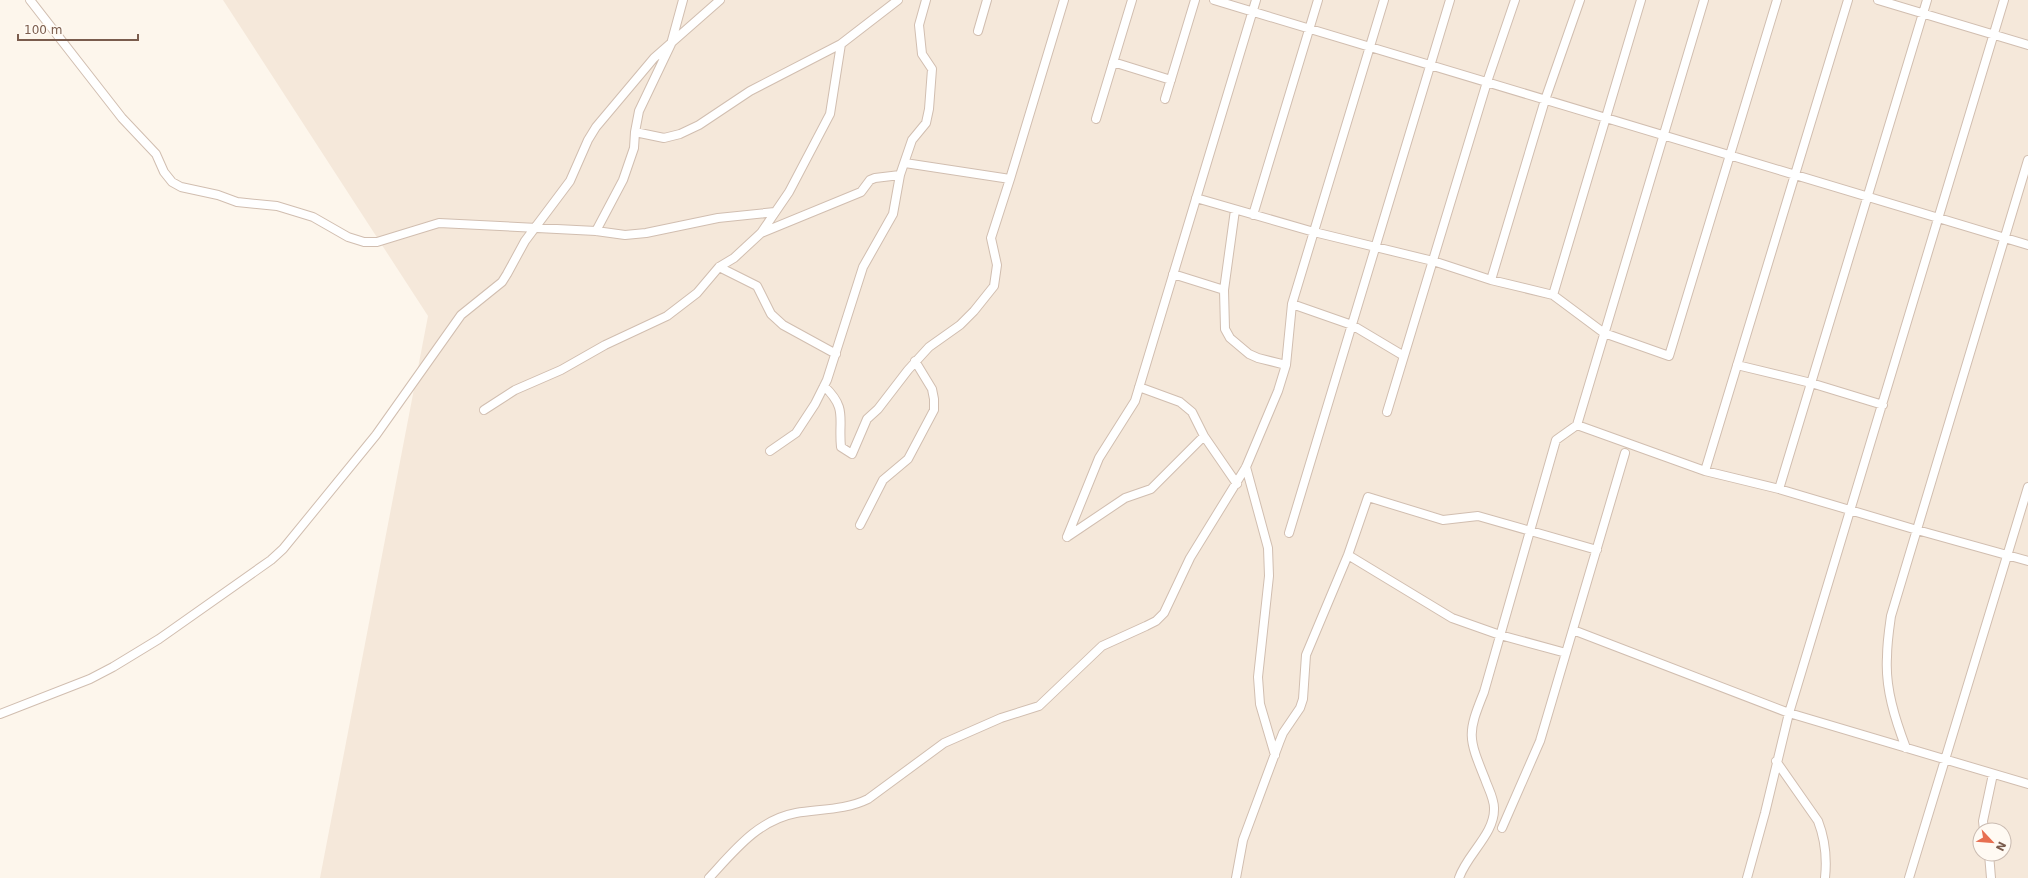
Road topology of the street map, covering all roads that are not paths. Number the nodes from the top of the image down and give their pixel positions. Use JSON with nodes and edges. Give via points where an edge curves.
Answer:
{"nodes":[{"id":1,"x":30,"y":0,"type":"edge"},
{"id":2,"x":683,"y":0,"type":"edge"},
{"id":3,"x":720,"y":0,"type":"edge"},
{"id":4,"x":898,"y":0,"type":"edge"},
{"id":5,"x":926,"y":0,"type":"edge"},
{"id":6,"x":987,"y":0,"type":"edge"},
{"id":7,"x":1064,"y":0,"type":"edge"},
{"id":8,"x":1132,"y":0,"type":"edge"},
{"id":9,"x":1195,"y":0,"type":"edge"},
{"id":10,"x":1214,"y":0,"type":"edge"},
{"id":11,"x":1256,"y":0,"type":"edge"},
{"id":12,"x":1318,"y":0,"type":"edge"},
{"id":13,"x":1384,"y":0,"type":"edge"},
{"id":14,"x":1450,"y":0,"type":"edge"},
{"id":15,"x":1515,"y":0,"type":"edge"},
{"id":16,"x":1580,"y":0,"type":"edge"},
{"id":17,"x":1641,"y":0,"type":"edge"},
{"id":18,"x":1704,"y":0,"type":"edge"},
{"id":19,"x":1777,"y":0,"type":"edge"},
{"id":20,"x":1848,"y":0,"type":"edge"},
{"id":21,"x":1878,"y":0,"type":"edge"},
{"id":22,"x":1927,"y":0,"type":"edge"},
{"id":23,"x":2004,"y":0,"type":"edge"},
{"id":24,"x":1252,"y":12,"type":"junction"},
{"id":25,"x":1922,"y":13,"type":"junction"},
{"id":26,"x":1310,"y":29,"type":"junction"},
{"id":27,"x":978,"y":31,"type":"dead end"},
{"id":28,"x":1993,"y":35,"type":"junction"},
{"id":29,"x":671,"y":44,"type":"junction"},
{"id":30,"x":841,"y":44,"type":"junction"},
{"id":31,"x":2028,"y":45,"type":"edge"},
{"id":32,"x":1370,"y":47,"type":"junction"},
{"id":33,"x":1113,"y":62,"type":"junction"},
{"id":34,"x":1430,"y":65,"type":"junction"},
{"id":35,"x":1171,"y":80,"type":"junction"},
{"id":36,"x":1487,"y":82,"type":"junction"},
{"id":37,"x":1165,"y":99,"type":"dead end"},
{"id":38,"x":1546,"y":100,"type":"junction"},
{"id":39,"x":1606,"y":118,"type":"junction"},
{"id":40,"x":1096,"y":119,"type":"dead end"},
{"id":41,"x":635,"y":132,"type":"junction"},
{"id":42,"x":1664,"y":135,"type":"junction"},
{"id":43,"x":1730,"y":155,"type":"junction"},
{"id":44,"x":2028,"y":160,"type":"edge"},
{"id":45,"x":905,"y":163,"type":"junction"},
{"id":46,"x":900,"y":175,"type":"junction"},
{"id":47,"x":1795,"y":175,"type":"junction"},
{"id":48,"x":1010,"y":179,"type":"junction"},
{"id":49,"x":1867,"y":196,"type":"junction"},
{"id":50,"x":1196,"y":198,"type":"junction"},
{"id":51,"x":1235,"y":210,"type":"junction"},
{"id":52,"x":775,"y":212,"type":"junction"},
{"id":53,"x":1253,"y":215,"type":"junction"},
{"id":54,"x":1939,"y":218,"type":"junction"},
{"id":55,"x":534,"y":229,"type":"junction"},
{"id":56,"x":596,"y":232,"type":"junction"},
{"id":57,"x":1314,"y":232,"type":"junction"},
{"id":58,"x":761,"y":233,"type":"junction"},
{"id":59,"x":2005,"y":238,"type":"junction"},
{"id":60,"x":2028,"y":245,"type":"edge"},
{"id":61,"x":1375,"y":247,"type":"junction"},
{"id":62,"x":1433,"y":261,"type":"junction"},
{"id":63,"x":719,"y":267,"type":"junction"},
{"id":64,"x":1173,"y":274,"type":"junction"},
{"id":65,"x":1491,"y":280,"type":"junction"},
{"id":66,"x":1224,"y":290,"type":"junction"},
{"id":67,"x":1553,"y":295,"type":"junction"},
{"id":68,"x":1292,"y":304,"type":"junction"},
{"id":69,"x":1352,"y":325,"type":"junction"},
{"id":70,"x":1604,"y":333,"type":"junction"},
{"id":71,"x":836,"y":354,"type":"junction"},
{"id":72,"x":1404,"y":356,"type":"junction"},
{"id":73,"x":915,"y":361,"type":"junction"},
{"id":74,"x":1286,"y":365,"type":"junction"},
{"id":75,"x":1737,"y":365,"type":"junction"},
{"id":76,"x":1811,"y":383,"type":"junction"},
{"id":77,"x":824,"y":386,"type":"junction"},
{"id":78,"x":1139,"y":387,"type":"junction"},
{"id":79,"x":1883,"y":405,"type":"junction"},
{"id":80,"x":484,"y":410,"type":"dead end"},
{"id":81,"x":1387,"y":412,"type":"dead end"},
{"id":82,"x":1577,"y":425,"type":"junction"},
{"id":83,"x":1204,"y":436,"type":"junction"},
{"id":84,"x":770,"y":451,"type":"dead end"},
{"id":85,"x":1625,"y":453,"type":"dead end"},
{"id":86,"x":1246,"y":468,"type":"junction"},
{"id":87,"x":1705,"y":471,"type":"junction"},
{"id":88,"x":1236,"y":484,"type":"junction"},
{"id":89,"x":2028,"y":487,"type":"edge"},
{"id":90,"x":1779,"y":489,"type":"junction"},
{"id":91,"x":1851,"y":511,"type":"junction"},
{"id":92,"x":860,"y":526,"type":"dead end"},
{"id":93,"x":1917,"y":530,"type":"junction"},
{"id":94,"x":1530,"y":531,"type":"junction"},
{"id":95,"x":1289,"y":534,"type":"dead end"},
{"id":96,"x":1597,"y":550,"type":"junction"},
{"id":97,"x":1348,"y":555,"type":"junction"},
{"id":98,"x":2007,"y":555,"type":"junction"},
{"id":99,"x":2028,"y":561,"type":"edge"},
{"id":100,"x":1573,"y":630,"type":"junction"},
{"id":101,"x":1500,"y":635,"type":"junction"},
{"id":102,"x":1566,"y":653,"type":"junction"},
{"id":103,"x":1789,"y":713,"type":"junction"},
{"id":104,"x":0,"y":714,"type":"edge"},
{"id":105,"x":1906,"y":748,"type":"junction"},
{"id":106,"x":1275,"y":755,"type":"junction"},
{"id":107,"x":1945,"y":760,"type":"junction"},
{"id":108,"x":1776,"y":761,"type":"junction"},
{"id":109,"x":1993,"y":774,"type":"junction"},
{"id":110,"x":2028,"y":784,"type":"edge"},
{"id":111,"x":1984,"y":822,"type":"edge"},
{"id":112,"x":1502,"y":828,"type":"dead end"},
{"id":113,"x":1990,"y":862,"type":"edge"},
{"id":114,"x":709,"y":878,"type":"edge"},
{"id":115,"x":1236,"y":878,"type":"edge"},
{"id":116,"x":1459,"y":878,"type":"edge"},
{"id":117,"x":1747,"y":878,"type":"edge"},
{"id":118,"x":1825,"y":878,"type":"edge"},
{"id":119,"x":1909,"y":878,"type":"edge"},
{"id":120,"x":1991,"y":878,"type":"edge"}],
"edges":[{"from":1,"to":55,"type":"street","via":[[122,118],[156,154],[172,182],[181,187],[218,195],[236,202],[278,206],[313,217],[348,237],[364,242],[377,242],[439,223]]},
{"from":2,"to":29,"type":"street"},
{"from":3,"to":29,"type":"street"},
{"from":4,"to":30,"type":"street"},
{"from":5,"to":45,"type":"street","via":[[919,24],[922,54],[932,69],[929,109],[926,123],[912,140]]},
{"from":6,"to":27,"type":"street"},
{"from":7,"to":48,"type":"street"},
{"from":8,"to":33,"type":"street"},
{"from":9,"to":35,"type":"street"},
{"from":10,"to":24,"type":"street"},
{"from":11,"to":24,"type":"street"},
{"from":12,"to":26,"type":"street"},
{"from":13,"to":32,"type":"street"},
{"from":14,"to":34,"type":"street"},
{"from":15,"to":36,"type":"street"},
{"from":16,"to":38,"type":"street"},
{"from":17,"to":39,"type":"street"},
{"from":18,"to":42,"type":"street"},
{"from":19,"to":43,"type":"street"},
{"from":20,"to":47,"type":"street"},
{"from":21,"to":25,"type":"street"},
{"from":22,"to":25,"type":"street"},
{"from":23,"to":28,"type":"street"},
{"from":24,"to":26,"type":"street"},
{"from":24,"to":50,"type":"street"},
{"from":25,"to":28,"type":"street"},
{"from":25,"to":49,"type":"street"},
{"from":26,"to":32,"type":"street"},
{"from":26,"to":53,"type":"street"},
{"from":28,"to":31,"type":"street"},
{"from":28,"to":54,"type":"street"},
{"from":29,"to":41,"type":"street","via":[[643,99]]},
{"from":29,"to":55,"type":"street","via":[[642,72],[596,127],[570,181]]},
{"from":30,"to":41,"type":"street","via":[[750,91],[699,125],[680,134],[664,138]]},
{"from":30,"to":52,"type":"street","via":[[830,114],[789,192]]},
{"from":32,"to":34,"type":"street"},
{"from":32,"to":57,"type":"street"},
{"from":33,"to":35,"type":"street"},
{"from":33,"to":40,"type":"street"},
{"from":34,"to":36,"type":"street"},
{"from":34,"to":61,"type":"street"},
{"from":35,"to":37,"type":"street"},
{"from":36,"to":38,"type":"street"},
{"from":36,"to":62,"type":"street"},
{"from":38,"to":39,"type":"street"},
{"from":38,"to":65,"type":"street"},
{"from":39,"to":42,"type":"street"},
{"from":39,"to":67,"type":"street"},
{"from":41,"to":56,"type":"street","via":[[634,148],[623,180]]},
{"from":42,"to":43,"type":"street"},
{"from":42,"to":70,"type":"street"},
{"from":43,"to":47,"type":"street"},
{"from":43,"to":70,"type":"street","via":[[1669,356]]},
{"from":44,"to":59,"type":"street"},
{"from":45,"to":46,"type":"street"},
{"from":45,"to":48,"type":"street"},
{"from":46,"to":58,"type":"street","via":[[870,180],[861,192]]},
{"from":46,"to":71,"type":"street","via":[[892,214],[863,267]]},
{"from":47,"to":49,"type":"street"},
{"from":47,"to":75,"type":"street"},
{"from":48,"to":73,"type":"street","via":[[991,238],[997,265],[994,286],[960,325],[934,342]]},
{"from":49,"to":54,"type":"street"},
{"from":49,"to":76,"type":"street"},
{"from":50,"to":51,"type":"street"},
{"from":50,"to":64,"type":"street"},
{"from":51,"to":53,"type":"street"},
{"from":51,"to":66,"type":"street"},
{"from":52,"to":56,"type":"street","via":[[718,218],[625,235]]},
{"from":52,"to":58,"type":"street"},
{"from":53,"to":57,"type":"street"},
{"from":54,"to":59,"type":"street"},
{"from":54,"to":79,"type":"street"},
{"from":55,"to":56,"type":"street"},
{"from":55,"to":104,"type":"street","via":[[504,278],[460,315],[366,448],[297,533],[271,560],[159,639],[113,667],[90,679]]},
{"from":57,"to":61,"type":"street"},
{"from":57,"to":68,"type":"street"},
{"from":58,"to":63,"type":"street","via":[[734,258]]},
{"from":59,"to":60,"type":"street"},
{"from":59,"to":93,"type":"street"},
{"from":61,"to":62,"type":"street"},
{"from":61,"to":69,"type":"street"},
{"from":62,"to":65,"type":"street"},
{"from":62,"to":72,"type":"street"},
{"from":63,"to":71,"type":"street","via":[[757,286],[771,314],[782,325]]},
{"from":63,"to":80,"type":"street","via":[[696,293],[667,316],[604,345],[561,370],[515,390]]},
{"from":64,"to":66,"type":"street"},
{"from":64,"to":78,"type":"street"},
{"from":65,"to":67,"type":"street"},
{"from":66,"to":74,"type":"street","via":[[1225,329],[1230,338],[1249,354]]},
{"from":67,"to":70,"type":"street"},
{"from":68,"to":69,"type":"street"},
{"from":68,"to":74,"type":"street"},
{"from":69,"to":72,"type":"street"},
{"from":69,"to":95,"type":"street"},
{"from":70,"to":82,"type":"street"},
{"from":71,"to":77,"type":"street"},
{"from":72,"to":81,"type":"street"},
{"from":73,"to":77,"type":"street","via":[[878,409],[867,419],[852,454],[841,447],[840,408],[836,398]]},
{"from":73,"to":92,"type":"street","via":[[932,389],[934,410],[908,459],[883,480]]},
{"from":74,"to":86,"type":"street"},
{"from":75,"to":76,"type":"street"},
{"from":75,"to":87,"type":"street"},
{"from":76,"to":79,"type":"street"},
{"from":76,"to":90,"type":"street"},
{"from":77,"to":84,"type":"street","via":[[796,433]]},
{"from":78,"to":83,"type":"street","via":[[1180,402],[1192,412]]},
{"from":78,"to":83,"type":"street","via":[[1135,401],[1099,458],[1067,537],[1125,498],[1151,488]]},
{"from":79,"to":91,"type":"street"},
{"from":82,"to":87,"type":"street"},
{"from":82,"to":94,"type":"street","via":[[1556,440]]},
{"from":83,"to":88,"type":"street"},
{"from":85,"to":96,"type":"street"},
{"from":86,"to":88,"type":"street"},
{"from":86,"to":106,"type":"street","via":[[1268,548],[1269,576],[1258,677],[1260,704]]},
{"from":87,"to":90,"type":"street"},
{"from":88,"to":114,"type":"street","via":[[1196,548],[1164,613],[1156,621],[1102,646],[1039,706],[1001,718],[944,743],[868,799],[856,805],[795,813],[762,826],[739,845]]},
{"from":89,"to":98,"type":"street"},
{"from":90,"to":91,"type":"street"},
{"from":91,"to":93,"type":"street"},
{"from":91,"to":103,"type":"street"},
{"from":93,"to":98,"type":"street"},
{"from":93,"to":105,"type":"street","via":[[1891,616],[1886,658],[1895,718]]},
{"from":94,"to":96,"type":"street"},
{"from":94,"to":97,"type":"street","via":[[1478,516],[1443,520],[1368,497]]},
{"from":94,"to":101,"type":"street"},
{"from":96,"to":100,"type":"street"},
{"from":97,"to":101,"type":"street","via":[[1452,618]]},
{"from":97,"to":106,"type":"street","via":[[1306,655],[1300,708],[1283,732]]},
{"from":98,"to":99,"type":"street"},
{"from":98,"to":107,"type":"street"},
{"from":100,"to":102,"type":"street"},
{"from":100,"to":103,"type":"street"},
{"from":101,"to":102,"type":"street"},
{"from":101,"to":116,"type":"street","via":[[1484,692],[1473,718],[1470,740],[1492,798],[1494,815]]},
{"from":102,"to":112,"type":"street","via":[[1540,741]]},
{"from":103,"to":105,"type":"street"},
{"from":103,"to":108,"type":"street"},
{"from":105,"to":107,"type":"street"},
{"from":106,"to":115,"type":"street","via":[[1244,840]]},
{"from":107,"to":109,"type":"street"},
{"from":107,"to":119,"type":"street"},
{"from":108,"to":117,"type":"street"},
{"from":108,"to":118,"type":"street","via":[[1818,821],[1827,863]]},
{"from":109,"to":110,"type":"street"},
{"from":109,"to":111,"type":"street"},
{"from":113,"to":120,"type":"street"}]}
